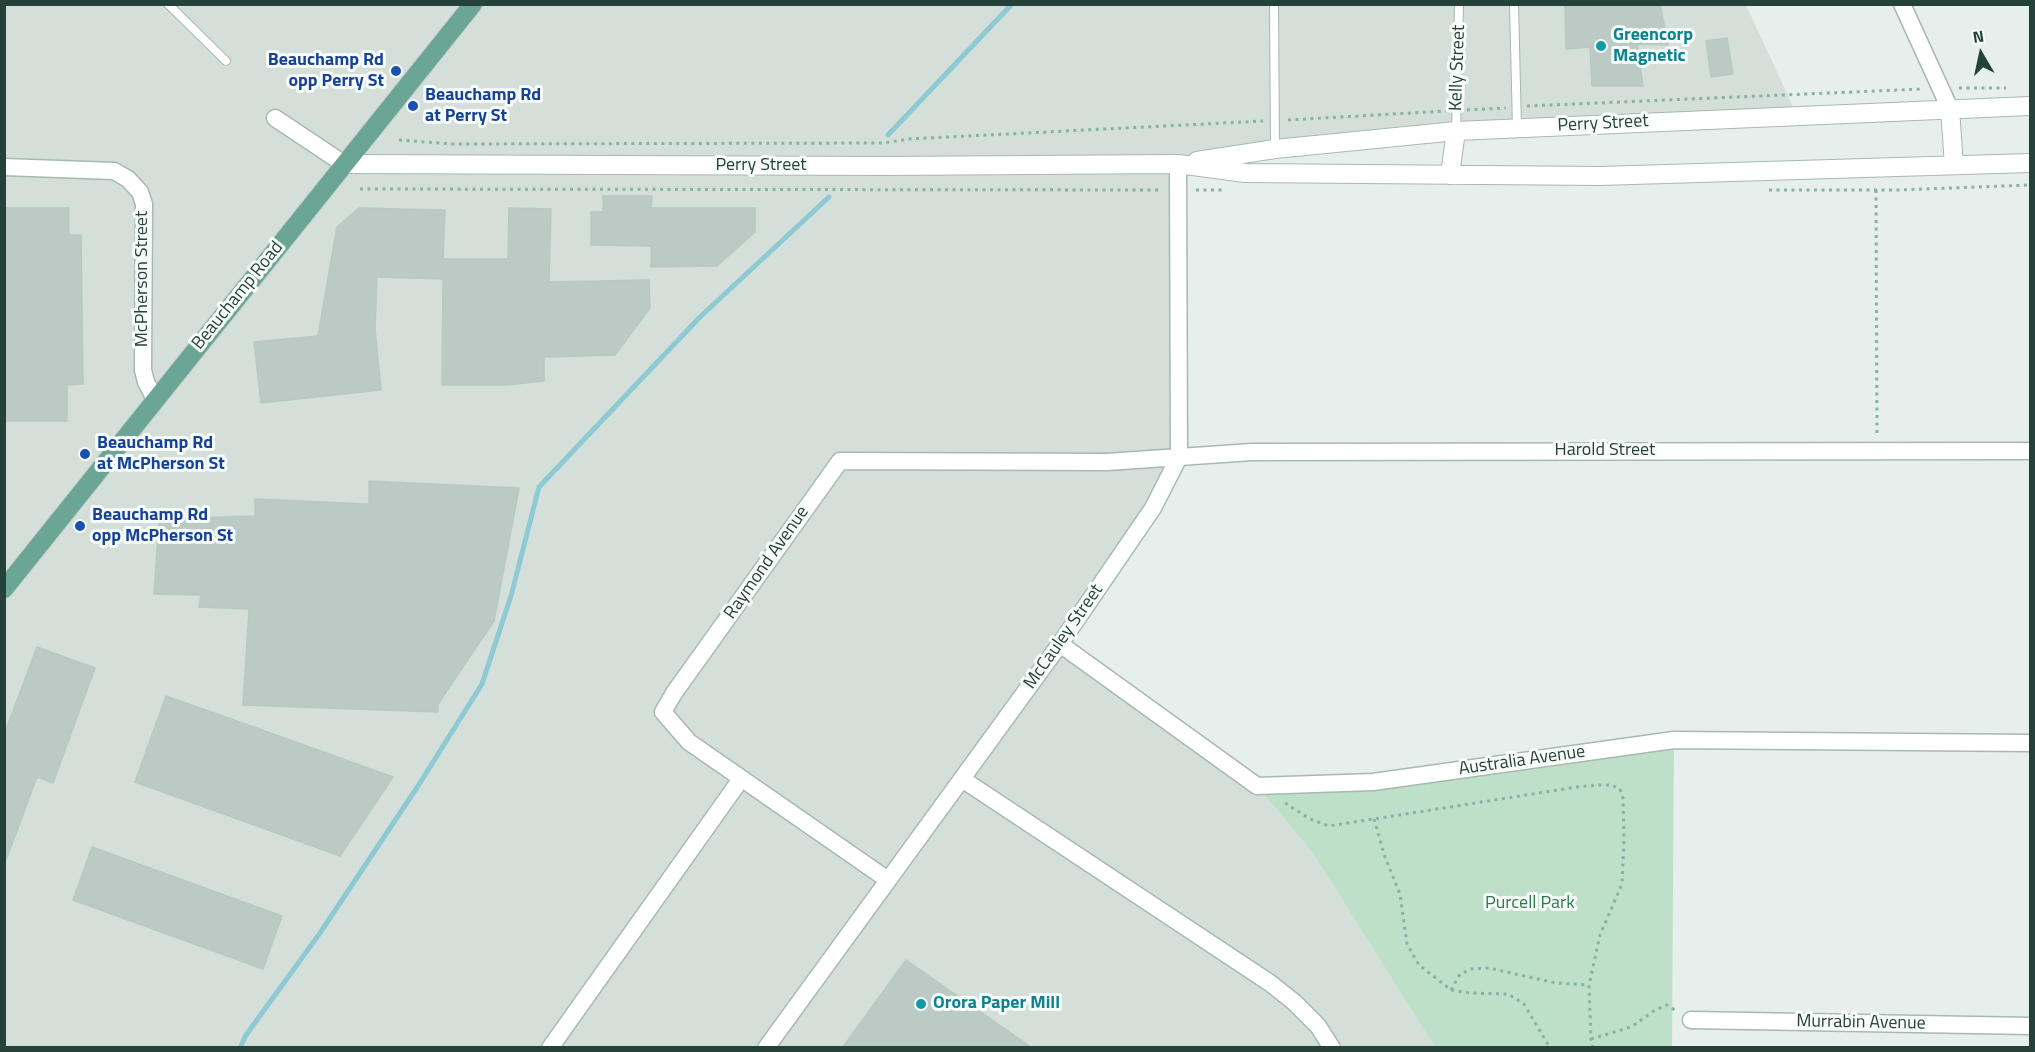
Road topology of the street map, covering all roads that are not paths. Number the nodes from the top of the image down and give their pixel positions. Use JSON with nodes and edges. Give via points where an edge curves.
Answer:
{"nodes":[{"id":1,"x":168,"y":4,"type":"edge"},
{"id":2,"x":473,"y":4,"type":"edge"},
{"id":3,"x":1274,"y":4,"type":"edge"},
{"id":4,"x":1460,"y":4,"type":"edge"},
{"id":5,"x":1514,"y":4,"type":"edge"},
{"id":6,"x":1902,"y":4,"type":"edge"},
{"id":7,"x":226,"y":61,"type":"dead end"},
{"id":8,"x":2031,"y":106,"type":"edge"},
{"id":9,"x":1950,"y":109,"type":"junction"},
{"id":10,"x":274,"y":118,"type":"dead end"},
{"id":11,"x":1517,"y":128,"type":"junction"},
{"id":12,"x":1456,"y":131,"type":"junction"},
{"id":13,"x":1275,"y":149,"type":"junction"},
{"id":14,"x":2031,"y":163,"type":"edge"},
{"id":15,"x":1178,"y":164,"type":"junction"},
{"id":16,"x":344,"y":165,"type":"junction"},
{"id":17,"x":1954,"y":165,"type":"junction"},
{"id":18,"x":4,"y":167,"type":"edge"},
{"id":19,"x":1450,"y":175,"type":"junction"},
{"id":20,"x":155,"y":399,"type":"junction"},
{"id":21,"x":2031,"y":451,"type":"edge"},
{"id":22,"x":1179,"y":457,"type":"junction"},
{"id":23,"x":4,"y":589,"type":"edge"},
{"id":24,"x":1060,"y":644,"type":"junction"},
{"id":25,"x":2031,"y":743,"type":"edge"},
{"id":26,"x":741,"y":779,"type":"junction"},
{"id":27,"x":962,"y":779,"type":"junction"},
{"id":28,"x":888,"y":880,"type":"junction"},
{"id":29,"x":1690,"y":1020,"type":"road end"},
{"id":30,"x":2031,"y":1026,"type":"edge"},
{"id":31,"x":550,"y":1047,"type":"edge"},
{"id":32,"x":766,"y":1047,"type":"edge"},
{"id":33,"x":1332,"y":1047,"type":"edge"}],
"edges":[{"from":1,"to":7,"type":"lane"},
{"from":2,"to":16,"type":"main road","name":"Beauchamp Road"},
{"from":3,"to":13,"type":"lane"},
{"from":4,"to":12,"type":"lane","name":"Kelly Street"},
{"from":5,"to":11,"type":"lane"},
{"from":6,"to":9,"type":"street"},
{"from":8,"to":9,"type":"street","name":"Perry Street"},
{"from":9,"to":11,"type":"street","name":"Perry Street"},
{"from":9,"to":17,"type":"street"},
{"from":10,"to":16,"type":"street"},
{"from":11,"to":12,"type":"street","name":"Perry Street"},
{"from":12,"to":13,"type":"street","name":"Perry Street"},
{"from":12,"to":19,"type":"street"},
{"from":13,"to":15,"type":"street","name":"Perry Street"},
{"from":14,"to":17,"type":"street","name":"Perry Street"},
{"from":15,"to":16,"type":"street","name":"Perry Street"},
{"from":15,"to":19,"type":"street","name":"Perry Street","via":[[1245,173]]},
{"from":15,"to":22,"type":"street","name":"McCauley Street"},
{"from":16,"to":20,"type":"main road","name":"Beauchamp Road"},
{"from":17,"to":19,"type":"street","name":"Perry Street","via":[[1600,176]]},
{"from":18,"to":20,"type":"street","name":"McPherson Street","via":[[114,171],[140,192],[144,204],[143,370]]},
{"from":20,"to":23,"type":"main road","name":"Beauchamp Road"},
{"from":21,"to":22,"type":"street","name":"Harold Street","via":[[1264,452]]},
{"from":22,"to":24,"type":"street","name":"McCauley Street","via":[[1153,508]]},
{"from":22,"to":26,"type":"street","name":"Raymond Avenue","via":[[1107,462],[840,461],[663,712],[689,742]]},
{"from":24,"to":25,"type":"street","name":"Australia Avenue","via":[[1257,786],[1373,782],[1674,740]]},
{"from":24,"to":27,"type":"street","name":"McCauley Street"},
{"from":26,"to":28,"type":"street","name":"Raymond Avenue"},
{"from":26,"to":31,"type":"street"},
{"from":27,"to":28,"type":"street","name":"McCauley Street"},
{"from":27,"to":33,"type":"street","via":[[1269,983],[1318,1026]]},
{"from":28,"to":32,"type":"street","name":"McCauley Street"},
{"from":29,"to":30,"type":"street","name":"Murrabin Avenue"}]}
